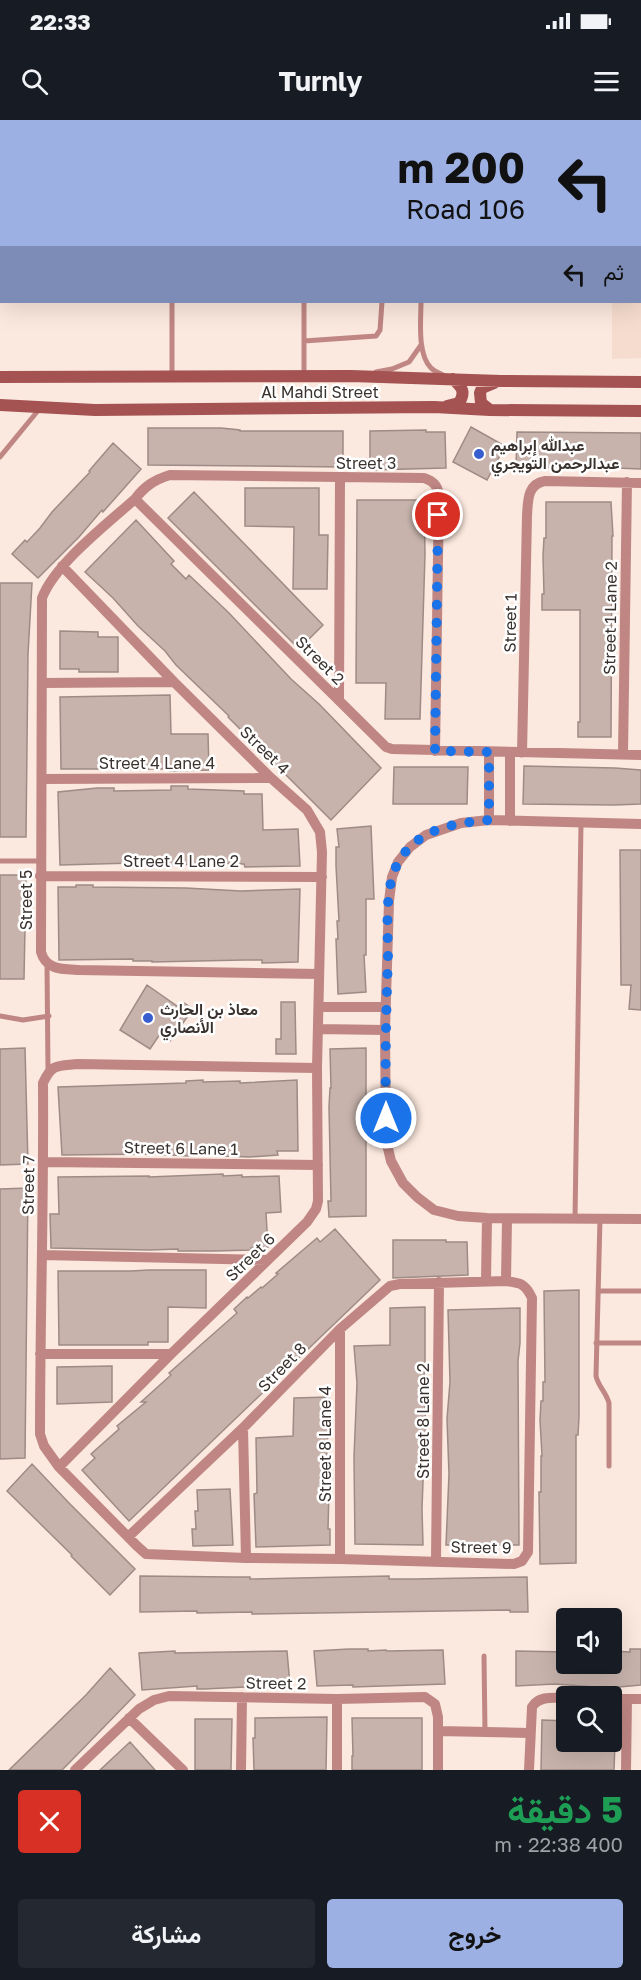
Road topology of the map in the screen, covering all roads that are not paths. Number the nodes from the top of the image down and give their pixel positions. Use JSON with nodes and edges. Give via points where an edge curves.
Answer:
{"nodes":[{"id":1,"x":172,"y":303,"type":"edge"},
{"id":2,"x":303,"y":303,"type":"edge"},
{"id":3,"x":382,"y":303,"type":"edge"},
{"id":4,"x":421,"y":303,"type":"edge"},
{"id":5,"x":304,"y":341,"type":"junction"},
{"id":6,"x":421,"y":345,"type":"junction"},
{"id":7,"x":172,"y":376,"type":"junction"},
{"id":8,"x":304,"y":376,"type":"junction"},
{"id":9,"x":351,"y":376,"type":"junction"},
{"id":10,"x":0,"y":377,"type":"edge"},
{"id":11,"x":453,"y":379,"type":"junction"},
{"id":12,"x":501,"y":381,"type":"junction"},
{"id":13,"x":641,"y":382,"type":"edge"},
{"id":14,"x":0,"y":405,"type":"edge"},
{"id":15,"x":41,"y":407,"type":"junction"},
{"id":16,"x":434,"y":407,"type":"junction"},
{"id":17,"x":490,"y":410,"type":"junction"},
{"id":18,"x":641,"y":411,"type":"edge"},
{"id":19,"x":0,"y":457,"type":"edge"},
{"id":20,"x":340,"y":478,"type":"junction"},
{"id":21,"x":627,"y":482,"type":"junction"},
{"id":22,"x":641,"y":483,"type":"edge"},
{"id":23,"x":135,"y":499,"type":"junction"},
{"id":24,"x":63,"y":566,"type":"junction"},
{"id":25,"x":174,"y":682,"type":"junction"},
{"id":26,"x":43,"y":683,"type":"junction"},
{"id":27,"x":339,"y":699,"type":"junction"},
{"id":28,"x":435,"y":751,"type":"junction"},
{"id":29,"x":489,"y":752,"type":"junction"},
{"id":30,"x":516,"y":753,"type":"junction"},
{"id":31,"x":623,"y":754,"type":"junction"},
{"id":32,"x":641,"y":755,"type":"edge"},
{"id":33,"x":271,"y":778,"type":"junction"},
{"id":34,"x":42,"y":779,"type":"junction"},
{"id":35,"x":489,"y":820,"type":"junction"},
{"id":36,"x":510,"y":821,"type":"junction"},
{"id":37,"x":581,"y":823,"type":"junction"},
{"id":38,"x":641,"y":824,"type":"edge"},
{"id":39,"x":0,"y":861,"type":"edge"},
{"id":40,"x":40,"y":861,"type":"junction"},
{"id":41,"x":40,"y":876,"type":"junction"},
{"id":42,"x":322,"y":877,"type":"junction"},
{"id":43,"x":47,"y":964,"type":"junction"},
{"id":44,"x":319,"y":974,"type":"junction"},
{"id":45,"x":319,"y":1007,"type":"junction"},
{"id":46,"x":386,"y":1007,"type":"junction"},
{"id":47,"x":0,"y":1016,"type":"edge"},
{"id":48,"x":49,"y":1016,"type":"junction"},
{"id":49,"x":318,"y":1029,"type":"junction"},
{"id":50,"x":385,"y":1030,"type":"junction"},
{"id":51,"x":317,"y":1068,"type":"junction"},
{"id":52,"x":48,"y":1071,"type":"junction"},
{"id":53,"x":44,"y":1162,"type":"junction"},
{"id":54,"x":318,"y":1165,"type":"junction"},
{"id":55,"x":487,"y":1218,"type":"junction"},
{"id":56,"x":507,"y":1219,"type":"junction"},
{"id":57,"x":575,"y":1219,"type":"junction"},
{"id":58,"x":600,"y":1219,"type":"junction"},
{"id":59,"x":641,"y":1219,"type":"edge"},
{"id":60,"x":42,"y":1255,"type":"junction"},
{"id":61,"x":268,"y":1260,"type":"junction"},
{"id":62,"x":486,"y":1281,"type":"junction"},
{"id":63,"x":506,"y":1281,"type":"junction"},
{"id":64,"x":439,"y":1282,"type":"junction"},
{"id":65,"x":598,"y":1291,"type":"junction"},
{"id":66,"x":641,"y":1292,"type":"edge"},
{"id":67,"x":340,"y":1329,"type":"junction"},
{"id":68,"x":596,"y":1343,"type":"junction"},
{"id":69,"x":641,"y":1343,"type":"edge"},
{"id":70,"x":40,"y":1354,"type":"junction"},
{"id":71,"x":171,"y":1354,"type":"junction"},
{"id":72,"x":243,"y":1428,"type":"junction"},
{"id":73,"x":609,"y":1466,"type":"dead end"},
{"id":74,"x":59,"y":1467,"type":"junction"},
{"id":75,"x":128,"y":1537,"type":"junction"},
{"id":76,"x":246,"y":1558,"type":"junction"},
{"id":77,"x":340,"y":1559,"type":"junction"},
{"id":78,"x":436,"y":1561,"type":"junction"},
{"id":79,"x":484,"y":1656,"type":"dead end"},
{"id":80,"x":242,"y":1697,"type":"junction"},
{"id":81,"x":556,"y":1698,"type":"edge"},
{"id":82,"x":337,"y":1699,"type":"junction"},
{"id":83,"x":622,"y":1699,"type":"edge"},
{"id":84,"x":627,"y":1699,"type":"junction"},
{"id":85,"x":641,"y":1699,"type":"edge"},
{"id":86,"x":129,"y":1718,"type":"junction"},
{"id":87,"x":439,"y":1731,"type":"junction"},
{"id":88,"x":485,"y":1732,"type":"junction"},
{"id":89,"x":529,"y":1733,"type":"junction"},
{"id":90,"x":75,"y":1770,"type":"edge"},
{"id":91,"x":183,"y":1770,"type":"edge"},
{"id":92,"x":241,"y":1770,"type":"edge"},
{"id":93,"x":337,"y":1770,"type":"edge"},
{"id":94,"x":438,"y":1770,"type":"edge"},
{"id":95,"x":529,"y":1770,"type":"edge"},
{"id":96,"x":626,"y":1770,"type":"edge"}],
"edges":[{"from":1,"to":7,"type":"lane"},
{"from":2,"to":5,"type":"lane"},
{"from":3,"to":5,"type":"lane","via":[[376,336]]},
{"from":4,"to":6,"type":"lane"},
{"from":5,"to":8,"type":"lane"},
{"from":6,"to":9,"type":"lane","via":[[409,362]]},
{"from":6,"to":11,"type":"lane","via":[[431,368]]},
{"from":7,"to":8,"type":"main road","name":"Al Mahdi Street"},
{"from":7,"to":10,"type":"main road","name":"Al Mahdi Street"},
{"from":8,"to":9,"type":"main road","name":"Al Mahdi Street"},
{"from":9,"to":11,"type":"main road","name":"Al Mahdi Street"},
{"from":11,"to":12,"type":"main road","name":"Al Mahdi Street"},
{"from":11,"to":16,"type":"main road","via":[[463,392],[459,403]]},
{"from":12,"to":13,"type":"main road","name":"Al Mahdi Street"},
{"from":12,"to":17,"type":"main road","via":[[487,385],[480,393],[481,403]]},
{"from":14,"to":15,"type":"main road","name":"Al Mahdi Street"},
{"from":15,"to":16,"type":"main road","name":"Al Mahdi Street"},
{"from":15,"to":19,"type":"lane"},
{"from":16,"to":17,"type":"main road","name":"Al Mahdi Street"},
{"from":17,"to":18,"type":"main road","name":"Al Mahdi Street"},
{"from":20,"to":23,"type":"street","name":"Street 3","via":[[170,475],[154,480]]},
{"from":20,"to":27,"type":"street"},
{"from":20,"to":28,"type":"street","name":"Street 3","via":[[424,478],[438,488]]},
{"from":21,"to":22,"type":"street","name":"Street 1"},
{"from":21,"to":30,"type":"street","name":"Street 1","via":[[545,481],[536,483],[529,492]]},
{"from":21,"to":31,"type":"street","name":"Street 1 Lane 2"},
{"from":23,"to":24,"type":"street","name":"Street 3"},
{"from":23,"to":27,"type":"street","name":"Street 2"},
{"from":24,"to":25,"type":"street","name":"Street 4"},
{"from":24,"to":26,"type":"street","name":"Street 5","via":[[42,598]]},
{"from":25,"to":26,"type":"street"},
{"from":25,"to":33,"type":"street","name":"Street 4"},
{"from":26,"to":34,"type":"street","name":"Street 5"},
{"from":27,"to":28,"type":"street","name":"Street 2","via":[[386,747]]},
{"from":28,"to":29,"type":"street","name":"Street 2"},
{"from":29,"to":30,"type":"street","name":"Street 2"},
{"from":29,"to":35,"type":"street"},
{"from":30,"to":31,"type":"street"},
{"from":30,"to":36,"type":"street"},
{"from":31,"to":32,"type":"street"},
{"from":33,"to":34,"type":"street","name":"Street 4 Lane 4"},
{"from":33,"to":42,"type":"street","name":"Street 4","via":[[314,819],[320,832]]},
{"from":34,"to":40,"type":"street","name":"Street 5"},
{"from":35,"to":36,"type":"street"},
{"from":35,"to":46,"type":"street","via":[[461,823],[426,835],[398,862],[389,901]]},
{"from":36,"to":37,"type":"street"},
{"from":37,"to":38,"type":"street"},
{"from":37,"to":57,"type":"lane"},
{"from":39,"to":40,"type":"lane"},
{"from":40,"to":41,"type":"street","name":"Street 5"},
{"from":41,"to":42,"type":"street","name":"Street 4 Lane 2"},
{"from":41,"to":43,"type":"street","name":"Street 5","via":[[41,952]]},
{"from":42,"to":44,"type":"street","name":"Street 4"},
{"from":43,"to":44,"type":"street","via":[[78,970]]},
{"from":43,"to":48,"type":"lane"},
{"from":44,"to":45,"type":"street","name":"Street 4"},
{"from":45,"to":46,"type":"street"},
{"from":45,"to":49,"type":"street","name":"Street 6"},
{"from":46,"to":50,"type":"street"},
{"from":47,"to":48,"type":"lane","via":[[23,1020]]},
{"from":48,"to":52,"type":"lane"},
{"from":49,"to":50,"type":"street"},
{"from":49,"to":51,"type":"street","name":"Street 6"},
{"from":50,"to":55,"type":"street","via":[[386,1140],[391,1161],[403,1183],[434,1210]]},
{"from":51,"to":52,"type":"street","via":[[78,1064],[56,1066]]},
{"from":51,"to":54,"type":"street","name":"Street 6"},
{"from":52,"to":53,"type":"street","name":"Street 7","via":[[43,1083]]},
{"from":53,"to":54,"type":"street","name":"Street 6 Lane 1"},
{"from":53,"to":60,"type":"street","name":"Street 7"},
{"from":54,"to":61,"type":"street","name":"Street 6","via":[[316,1209]]},
{"from":55,"to":56,"type":"street"},
{"from":55,"to":62,"type":"street"},
{"from":56,"to":57,"type":"street"},
{"from":56,"to":63,"type":"street"},
{"from":57,"to":58,"type":"street"},
{"from":58,"to":59,"type":"street"},
{"from":58,"to":65,"type":"lane"},
{"from":60,"to":61,"type":"street"},
{"from":60,"to":70,"type":"street","name":"Street 7"},
{"from":61,"to":71,"type":"street","name":"Street 6"},
{"from":62,"to":63,"type":"street"},
{"from":62,"to":64,"type":"street","name":"Street 8"},
{"from":63,"to":78,"type":"street","name":"Street 9","via":[[527,1288],[531,1298],[528,1552],[514,1564]]},
{"from":64,"to":67,"type":"street","name":"Street 8","via":[[390,1286]]},
{"from":64,"to":78,"type":"street","name":"Street 8 Lane 2"},
{"from":65,"to":66,"type":"lane"},
{"from":65,"to":68,"type":"lane"},
{"from":67,"to":72,"type":"street","name":"Street 8"},
{"from":67,"to":77,"type":"street","name":"Street 8 Lane 4"},
{"from":68,"to":69,"type":"lane"},
{"from":68,"to":73,"type":"lane","via":[[597,1381],[609,1403]]},
{"from":70,"to":71,"type":"street"},
{"from":70,"to":74,"type":"street","name":"Street 7","via":[[40,1434]]},
{"from":71,"to":74,"type":"street","name":"Street 6"},
{"from":72,"to":75,"type":"street","name":"Street 8"},
{"from":72,"to":76,"type":"street"},
{"from":74,"to":75,"type":"street","name":"Street 7"},
{"from":75,"to":76,"type":"street","name":"Street 9","via":[[146,1554]]},
{"from":76,"to":77,"type":"street","name":"Street 9"},
{"from":77,"to":78,"type":"street","name":"Street 9"},
{"from":79,"to":88,"type":"lane"},
{"from":80,"to":82,"type":"street","name":"Street 2"},
{"from":80,"to":86,"type":"street","name":"Street 2","via":[[169,1696],[154,1700]]},
{"from":80,"to":92,"type":"street"},
{"from":81,"to":89,"type":"street","via":[[534,1702]]},
{"from":82,"to":87,"type":"street","name":"Street 2","via":[[425,1697],[435,1704]]},
{"from":82,"to":93,"type":"street"},
{"from":83,"to":84,"type":"street"},
{"from":84,"to":85,"type":"street"},
{"from":84,"to":96,"type":"street"},
{"from":86,"to":90,"type":"street"},
{"from":86,"to":91,"type":"street"},
{"from":87,"to":88,"type":"street"},
{"from":87,"to":94,"type":"street","name":"Street 2"},
{"from":88,"to":89,"type":"street"},
{"from":89,"to":95,"type":"street"}]}
